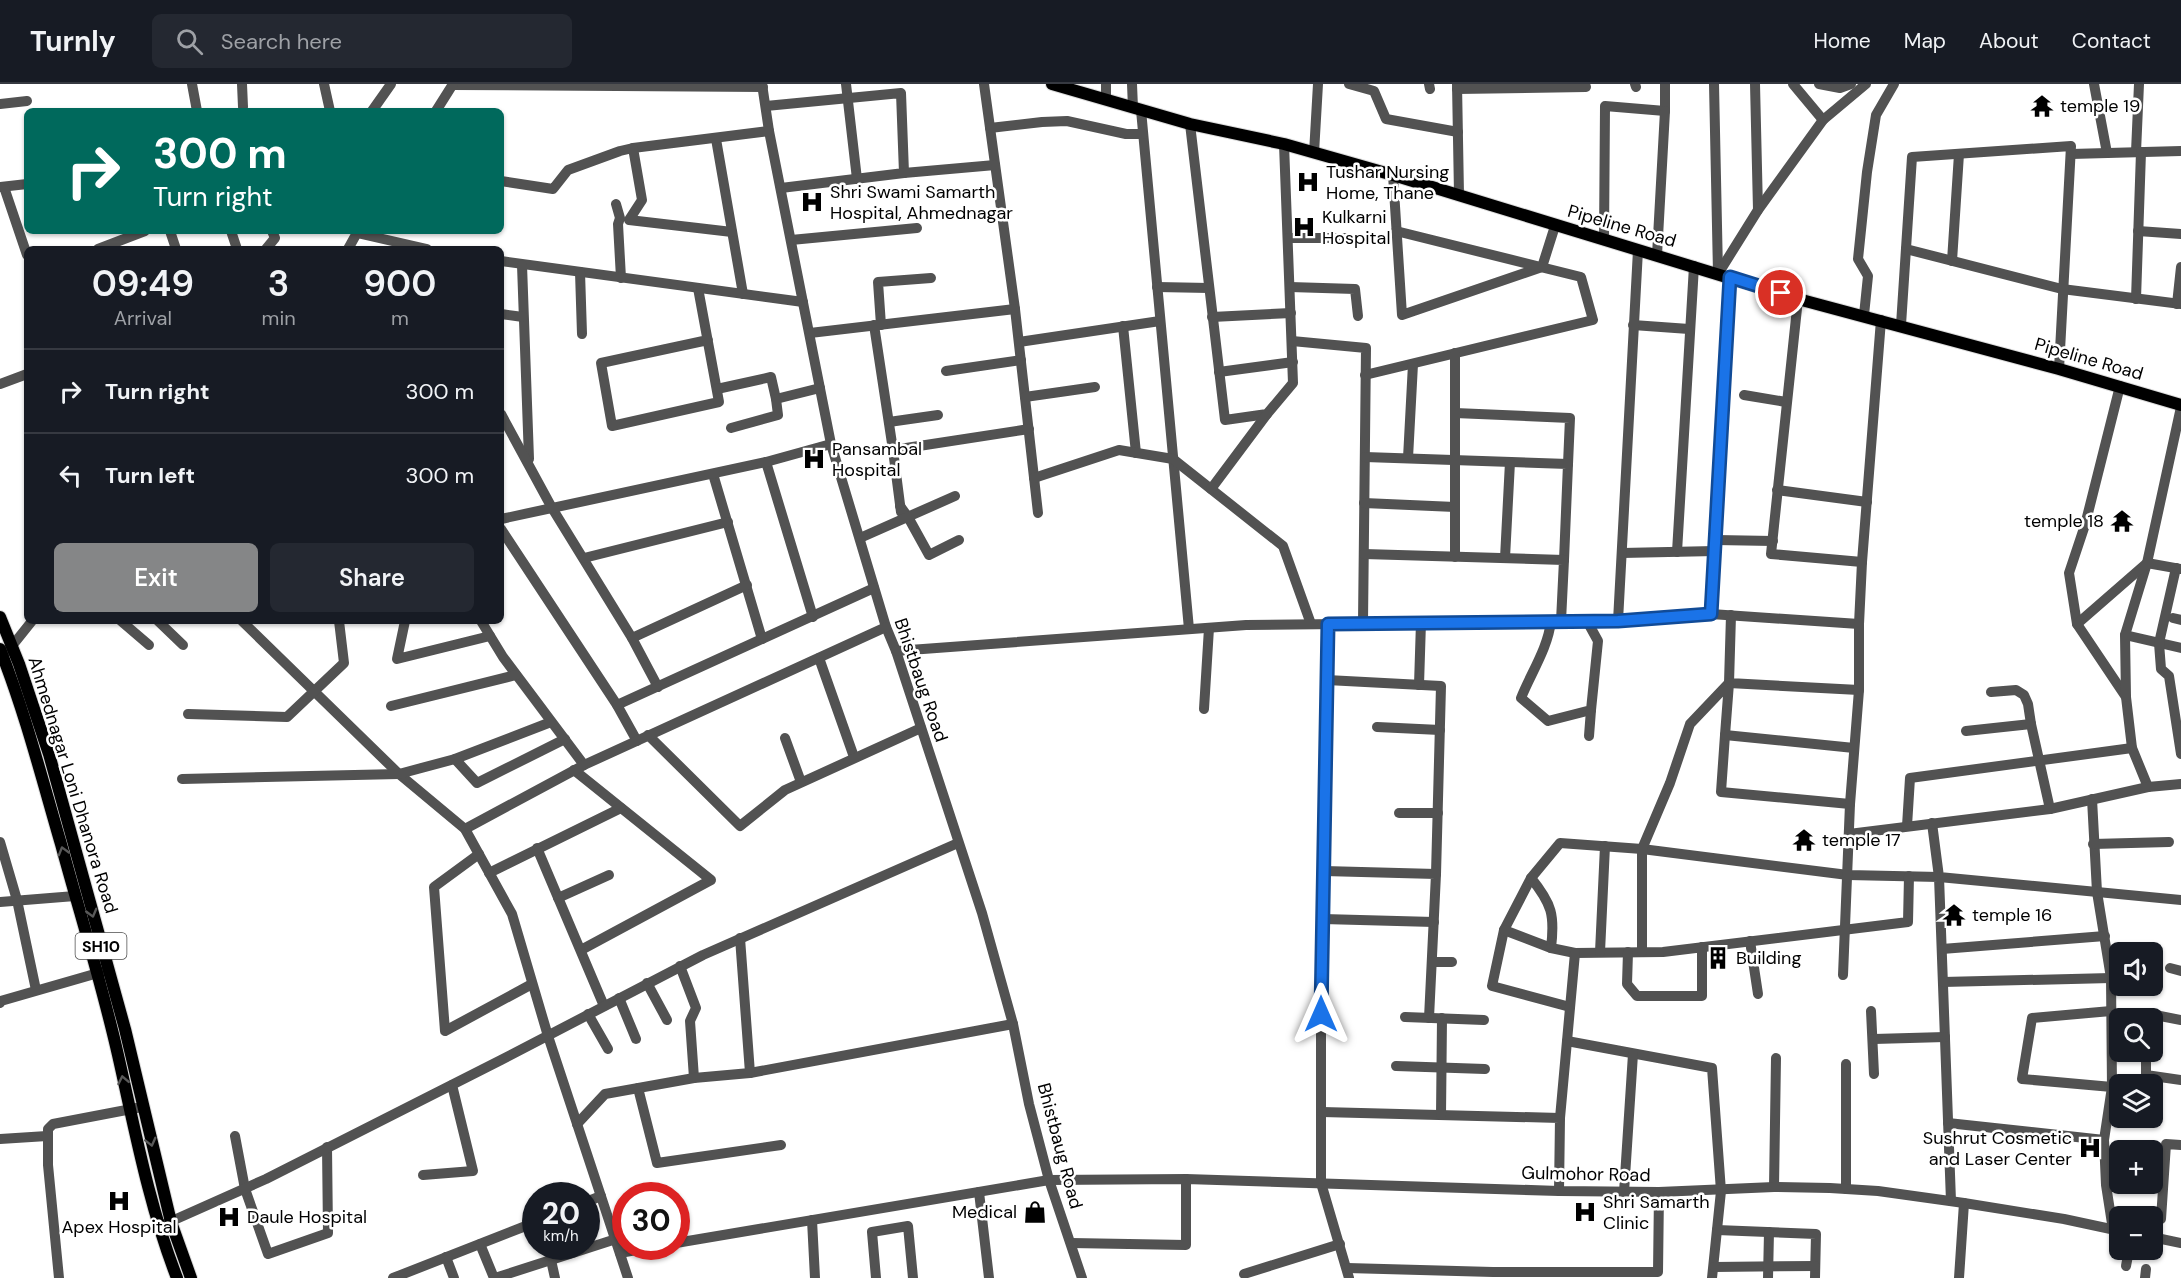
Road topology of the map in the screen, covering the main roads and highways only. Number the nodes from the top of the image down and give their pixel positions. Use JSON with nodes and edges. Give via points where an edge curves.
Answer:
{"nodes":[{"id":1,"x":1052,"y":84,"type":"edge"},
{"id":2,"x":2181,"y":406,"type":"edge"},
{"id":3,"x":0,"y":617,"type":"edge"},
{"id":4,"x":5,"y":650,"type":"edge"},
{"id":5,"x":103,"y":972,"type":"junction"},
{"id":6,"x":165,"y":1224,"type":"junction"},
{"id":7,"x":177,"y":1278,"type":"edge"},
{"id":8,"x":190,"y":1278,"type":"edge"}],
"edges":[{"from":1,"to":2,"type":"main road","name":"Pipeline Road","via":[[1190,124],[1284,144],[1393,175],[1798,299]]},
{"from":3,"to":4,"type":"main road","name":"Ahmednagar Loni Dhanora Road","number":"SH10"},
{"from":5,"to":4,"type":"main road","name":"Ahmednagar Loni Dhanora Road","number":"SH10","one_way":true,"via":[[75,896]]},
{"from":4,"to":5,"type":"main road","name":"Ahmednagar Loni Dhanora Road","number":"SH10","one_way":true,"via":[[46,745]]},
{"from":6,"to":5,"type":"main road","name":"Ahmednagar Loni Dhanora Road","number":"SH10","one_way":true,"via":[[129,1109]]},
{"from":5,"to":6,"type":"main road","name":"Ahmednagar Loni Dhanora Road","number":"SH10","one_way":true,"via":[[125,1029]]},
{"from":6,"to":7,"type":"main road","name":"Ahmednagar Loni Dhanora Road","number":"SH10"},
{"from":6,"to":8,"type":"main road","name":"Ahmednagar Loni Dhanora Road","number":"SH10"}]}
